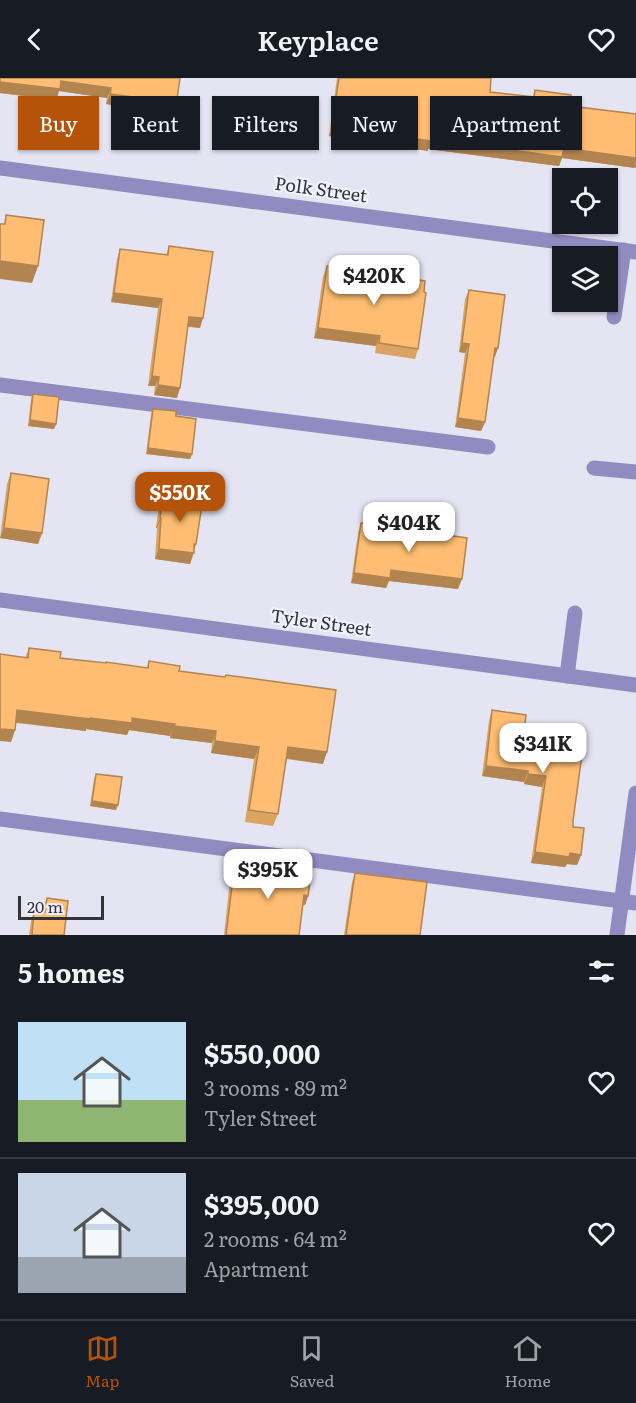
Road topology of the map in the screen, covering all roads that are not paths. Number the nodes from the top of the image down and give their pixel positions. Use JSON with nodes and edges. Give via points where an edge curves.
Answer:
{"nodes":[{"id":1,"x":0,"y":168,"type":"edge"},
{"id":2,"x":630,"y":251,"type":"edge"},
{"id":3,"x":614,"y":317,"type":"dead end"},
{"id":4,"x":0,"y":386,"type":"edge"},
{"id":5,"x":488,"y":447,"type":"dead end"},
{"id":6,"x":594,"y":468,"type":"dead end"},
{"id":7,"x":636,"y":472,"type":"edge"},
{"id":8,"x":0,"y":600,"type":"edge"},
{"id":9,"x":575,"y":613,"type":"dead end"},
{"id":10,"x":567,"y":676,"type":"junction"},
{"id":11,"x":636,"y":685,"type":"edge"},
{"id":12,"x":636,"y":793,"type":"edge"},
{"id":13,"x":0,"y":819,"type":"edge"},
{"id":14,"x":629,"y":902,"type":"edge"},
{"id":15,"x":617,"y":935,"type":"edge"}],
"edges":[{"from":1,"to":2,"type":"street","name":"Polk Street"},
{"from":2,"to":3,"type":"street"},
{"from":4,"to":5,"type":"street"},
{"from":6,"to":7,"type":"street"},
{"from":8,"to":10,"type":"street","name":"Tyler Street"},
{"from":9,"to":10,"type":"street"},
{"from":10,"to":11,"type":"street","name":"Tyler Street"},
{"from":12,"to":14,"type":"street"},
{"from":13,"to":14,"type":"street"},
{"from":14,"to":15,"type":"street"}]}
